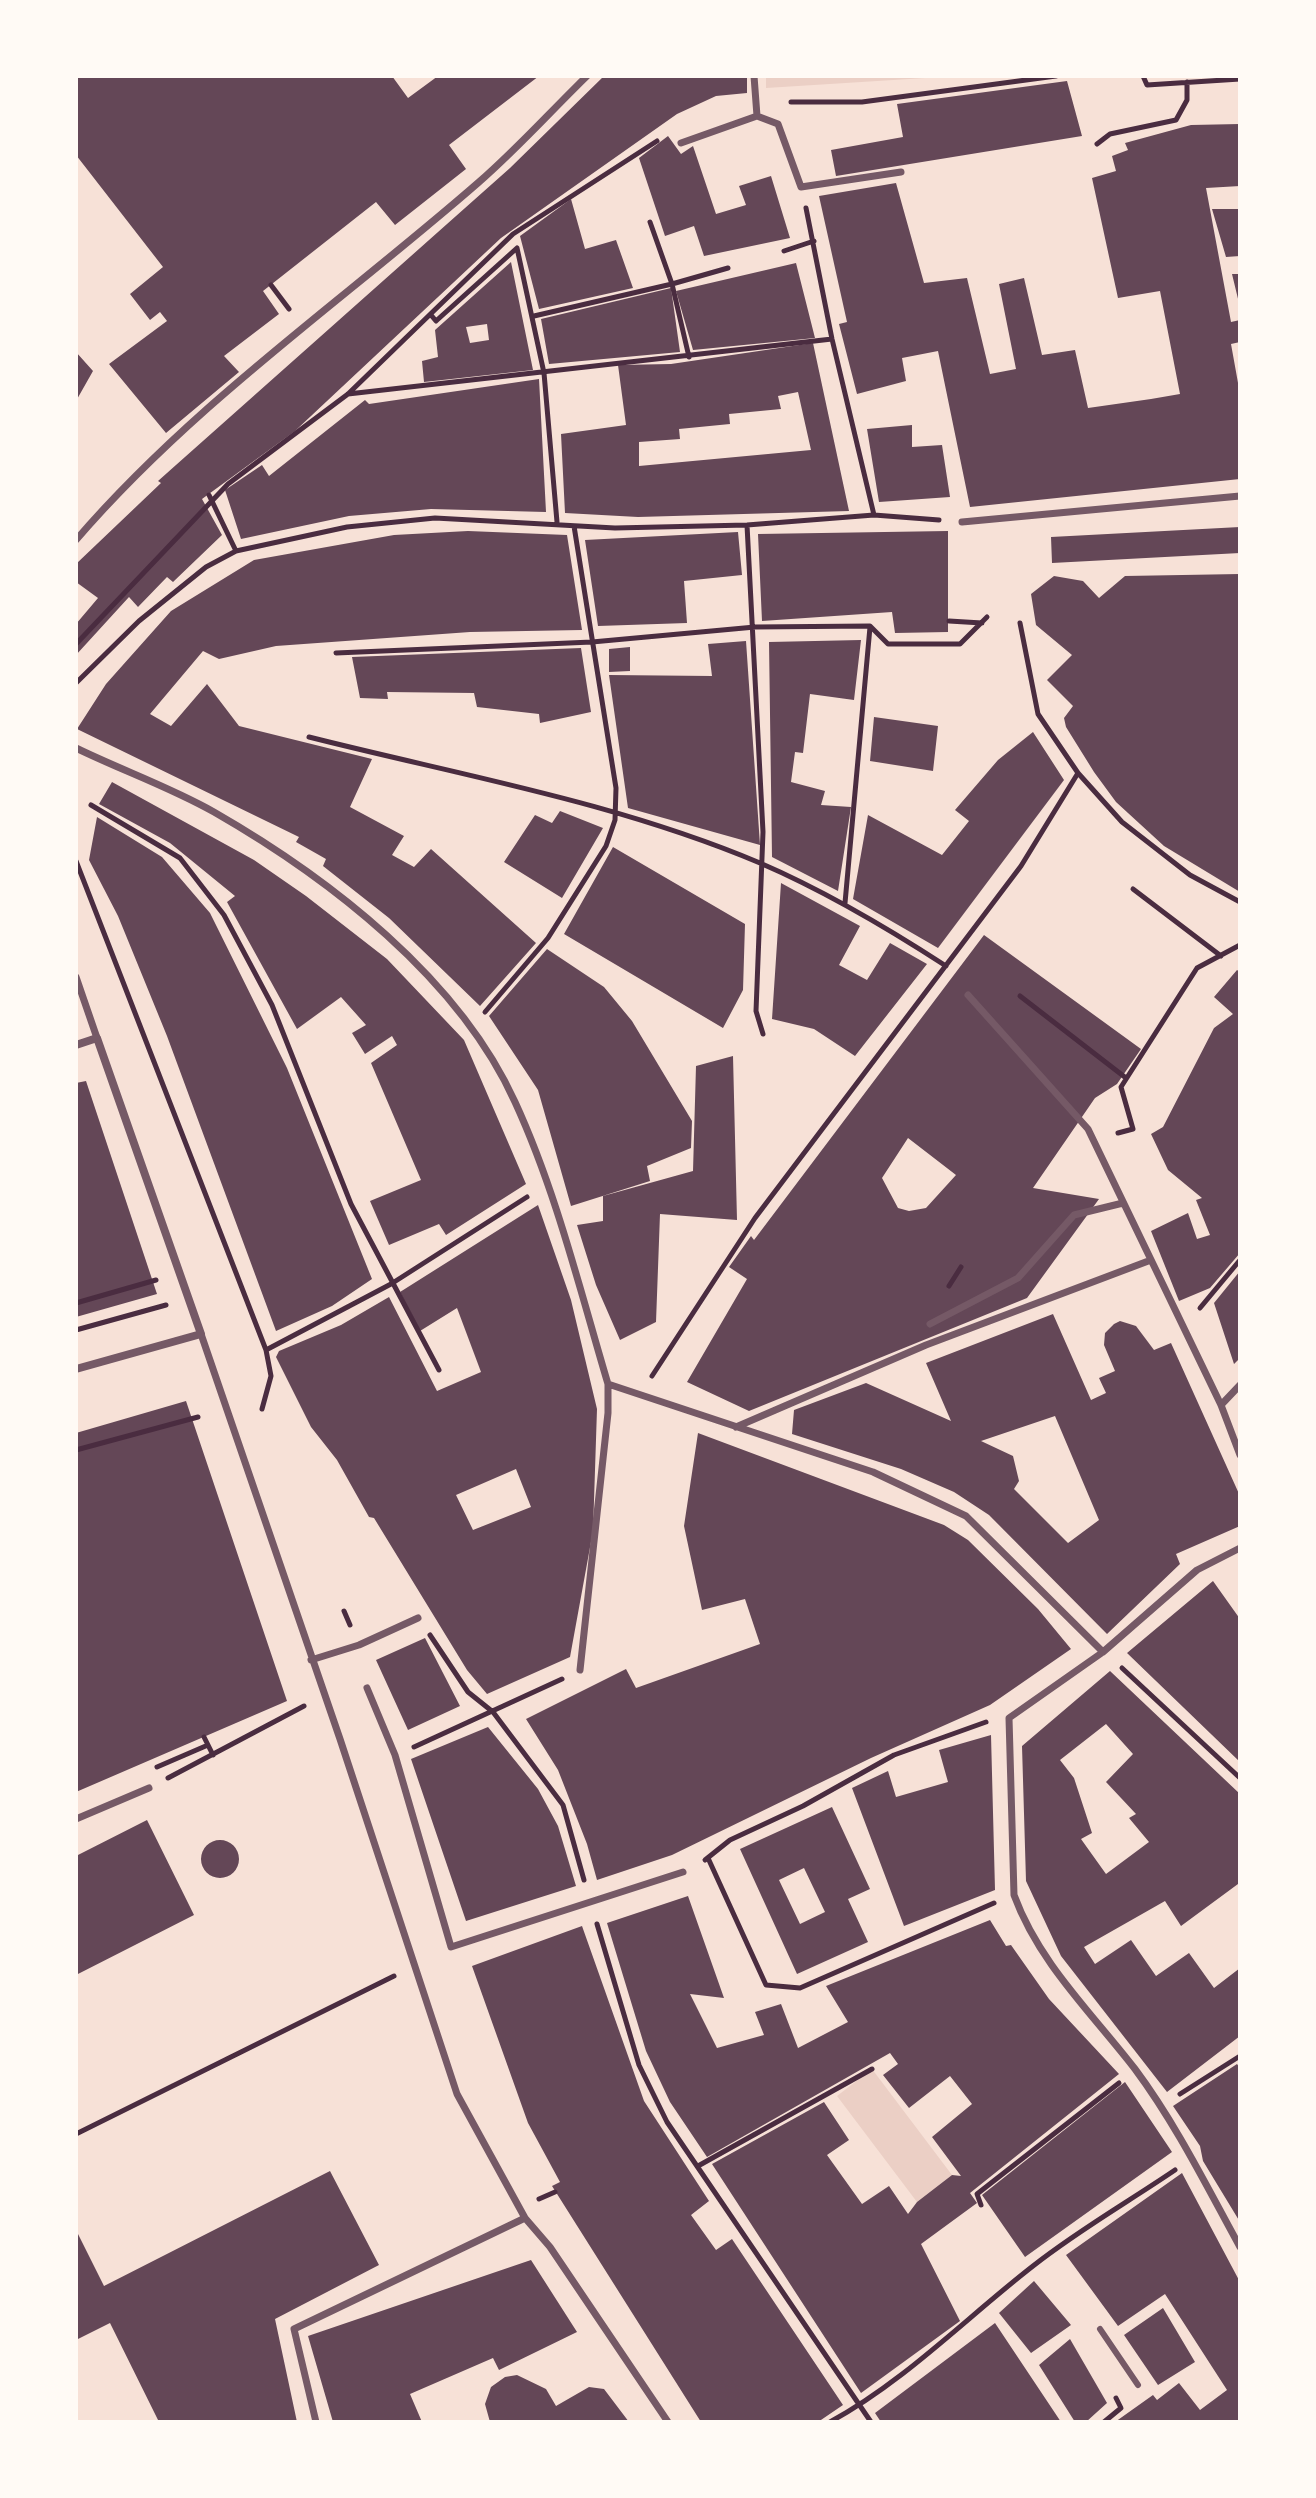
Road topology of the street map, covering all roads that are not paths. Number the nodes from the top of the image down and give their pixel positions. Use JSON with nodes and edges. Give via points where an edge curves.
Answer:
{"nodes":[{"id":1,"x":587,"y":76,"type":"edge"},
{"id":2,"x":754,"y":76,"type":"edge"},
{"id":3,"x":757,"y":116,"type":"junction"},
{"id":4,"x":681,"y":143,"type":"dead end"},
{"id":5,"x":901,"y":172,"type":"dead end"},
{"id":6,"x":1240,"y":496,"type":"edge"},
{"id":7,"x":962,"y":522,"type":"road end"},
{"id":8,"x":76,"y":540,"type":"edge"},
{"id":9,"x":76,"y":748,"type":"edge"},
{"id":10,"x":76,"y":977,"type":"edge"},
{"id":11,"x":968,"y":995,"type":"dead end"},
{"id":12,"x":97,"y":1038,"type":"junction"},
{"id":13,"x":76,"y":1045,"type":"edge"},
{"id":14,"x":1123,"y":1203,"type":"junction"},
{"id":15,"x":1151,"y":1260,"type":"junction"},
{"id":16,"x":930,"y":1324,"type":"dead end"},
{"id":17,"x":201,"y":1334,"type":"junction"},
{"id":18,"x":76,"y":1369,"type":"edge"},
{"id":19,"x":608,"y":1384,"type":"junction"},
{"id":20,"x":1240,"y":1385,"type":"edge"},
{"id":21,"x":1221,"y":1405,"type":"junction"},
{"id":22,"x":736,"y":1427,"type":"junction"},
{"id":23,"x":1240,"y":1455,"type":"edge"},
{"id":24,"x":1240,"y":1548,"type":"edge"},
{"id":25,"x":418,"y":1618,"type":"road end"},
{"id":26,"x":1103,"y":1652,"type":"junction"},
{"id":27,"x":311,"y":1660,"type":"junction"},
{"id":28,"x":580,"y":1670,"type":"road end"},
{"id":29,"x":367,"y":1688,"type":"dead end"},
{"id":30,"x":149,"y":1788,"type":"road end"},
{"id":31,"x":76,"y":1819,"type":"edge"},
{"id":32,"x":683,"y":1872,"type":"road end"},
{"id":33,"x":525,"y":2218,"type":"junction"},
{"id":34,"x":1240,"y":2247,"type":"edge"},
{"id":35,"x":1100,"y":2329,"type":"dead end"},
{"id":36,"x":1138,"y":2385,"type":"dead end"},
{"id":37,"x":316,"y":2422,"type":"edge"},
{"id":38,"x":668,"y":2422,"type":"edge"}],
"edges":[{"from":1,"to":8,"type":"street","via":[[480,181],[302,326],[105,506]]},
{"from":2,"to":3,"type":"street"},
{"from":3,"to":4,"type":"street"},
{"from":3,"to":5,"type":"street","via":[[778,124],[801,187]]},
{"from":6,"to":7,"type":"street"},
{"from":9,"to":19,"type":"street","via":[[211,810],[304,869],[427,971],[472,1027],[514,1100]]},
{"from":10,"to":12,"type":"street"},
{"from":11,"to":14,"type":"street","via":[[1088,1129]]},
{"from":12,"to":13,"type":"street"},
{"from":12,"to":17,"type":"street"},
{"from":14,"to":15,"type":"street"},
{"from":14,"to":16,"type":"street","via":[[1074,1215],[1018,1278]]},
{"from":15,"to":21,"type":"street"},
{"from":15,"to":22,"type":"street","via":[[926,1345]]},
{"from":17,"to":18,"type":"street"},
{"from":17,"to":27,"type":"street"},
{"from":19,"to":22,"type":"street"},
{"from":19,"to":28,"type":"street"},
{"from":20,"to":21,"type":"street"},
{"from":21,"to":23,"type":"street"},
{"from":22,"to":26,"type":"street","via":[[873,1472],[966,1516]]},
{"from":24,"to":26,"type":"street","via":[[1197,1570]]},
{"from":25,"to":27,"type":"street"},
{"from":26,"to":34,"type":"street","via":[[1009,1718],[1014,1895],[1054,1971],[1160,2107]]},
{"from":27,"to":33,"type":"street","via":[[457,2094]]},
{"from":29,"to":32,"type":"street","via":[[395,1755],[451,1947]]},
{"from":30,"to":31,"type":"street"},
{"from":33,"to":37,"type":"street","via":[[294,2329]]},
{"from":33,"to":38,"type":"street"},
{"from":35,"to":36,"type":"lane"}]}
